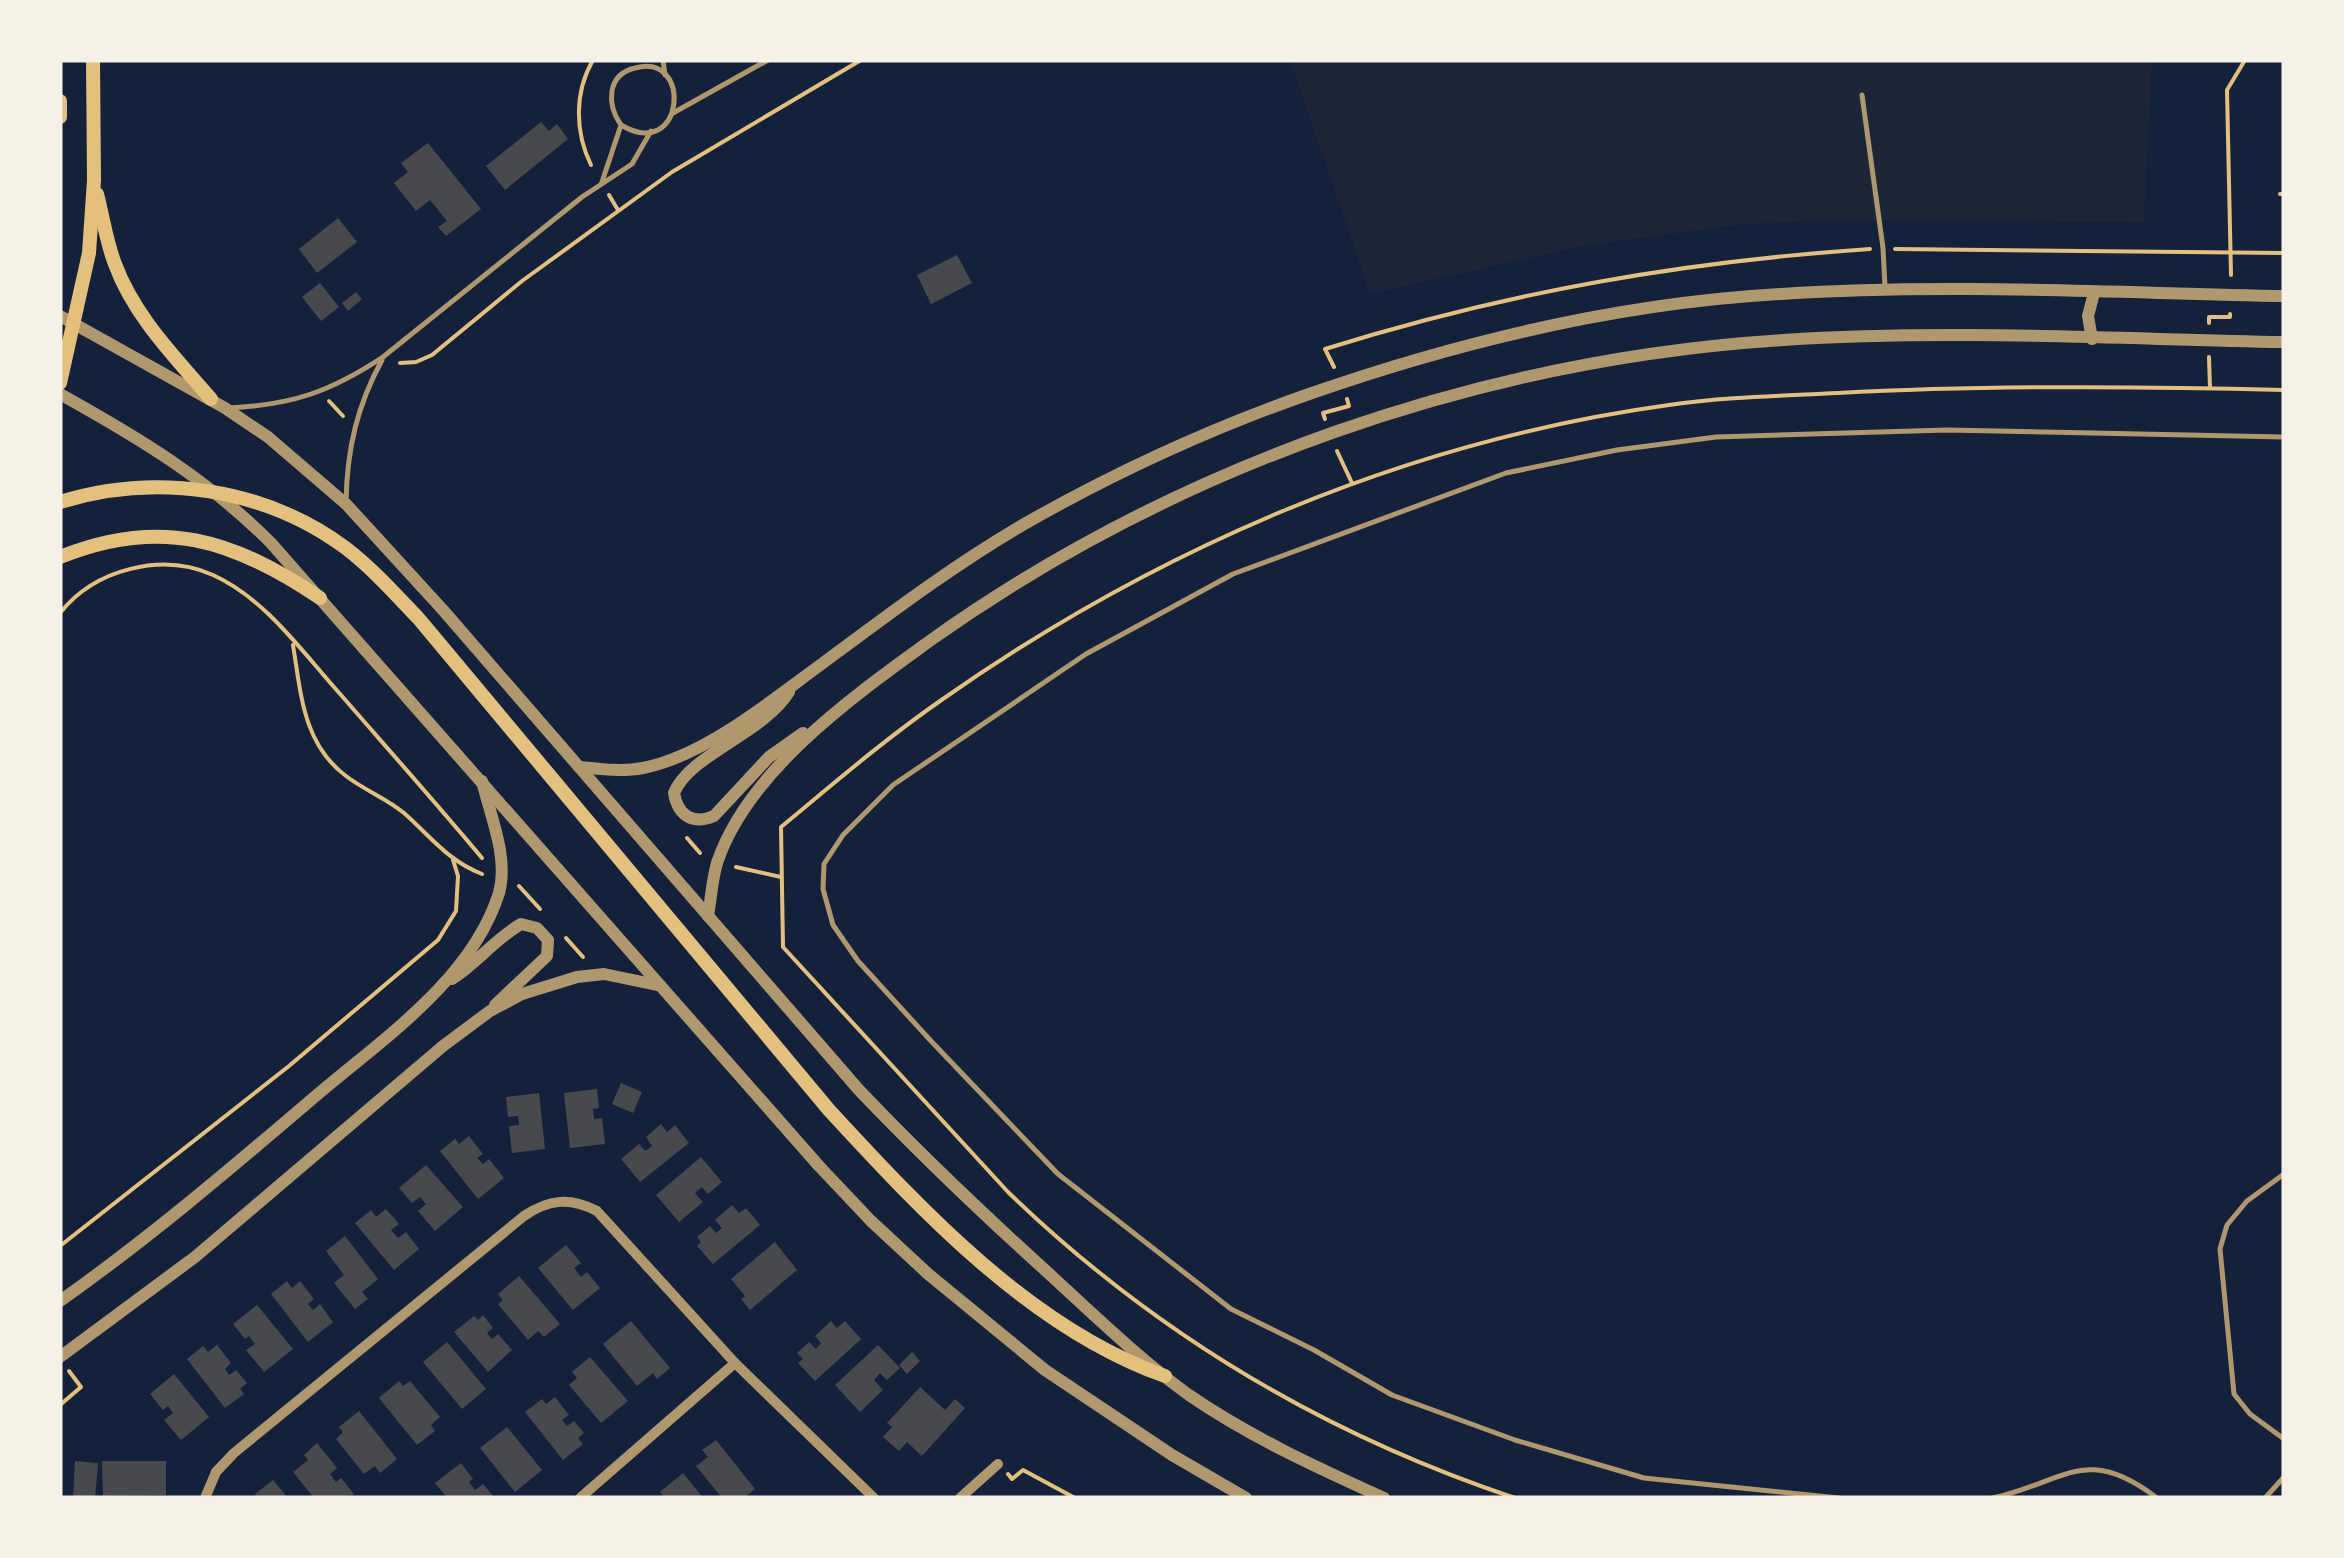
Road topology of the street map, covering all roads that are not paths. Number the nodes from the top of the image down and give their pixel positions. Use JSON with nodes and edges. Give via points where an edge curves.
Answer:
{"nodes":[{"id":1,"x":93,"y":60,"type":"edge"},
{"id":2,"x":642,"y":60,"type":"edge"},
{"id":3,"x":663,"y":60,"type":"edge"},
{"id":4,"x":768,"y":60,"type":"edge"},
{"id":5,"x":634,"y":68,"type":"junction"},
{"id":6,"x":665,"y":76,"type":"junction"},
{"id":7,"x":1862,"y":95,"type":"dead end"},
{"id":8,"x":60,"y":101,"type":"edge"},
{"id":9,"x":673,"y":112,"type":"junction"},
{"id":10,"x":60,"y":114,"type":"edge"},
{"id":11,"x":622,"y":124,"type":"junction"},
{"id":12,"x":651,"y":132,"type":"junction"},
{"id":13,"x":94,"y":180,"type":"junction"},
{"id":14,"x":601,"y":183,"type":"junction"},
{"id":15,"x":1885,"y":290,"type":"junction"},
{"id":16,"x":2094,"y":293,"type":"junction"},
{"id":17,"x":2284,"y":296,"type":"edge"},
{"id":18,"x":60,"y":316,"type":"edge"},
{"id":19,"x":76,"y":324,"type":"junction"},
{"id":20,"x":2092,"y":339,"type":"junction"},
{"id":21,"x":2284,"y":342,"type":"edge"},
{"id":22,"x":383,"y":357,"type":"junction"},
{"id":23,"x":60,"y":383,"type":"edge"},
{"id":24,"x":60,"y":394,"type":"edge"},
{"id":25,"x":211,"y":399,"type":"junction"},
{"id":26,"x":225,"y":408,"type":"junction"},
{"id":27,"x":2284,"y":437,"type":"edge"},
{"id":28,"x":60,"y":502,"type":"edge"},
{"id":29,"x":346,"y":504,"type":"junction"},
{"id":30,"x":60,"y":557,"type":"edge"},
{"id":31,"x":320,"y":598,"type":"junction"},
{"id":32,"x":792,"y":685,"type":"junction"},
{"id":33,"x":818,"y":728,"type":"junction"},
{"id":34,"x":579,"y":767,"type":"junction"},
{"id":35,"x":481,"y":778,"type":"junction"},
{"id":36,"x":708,"y":916,"type":"junction"},
{"id":37,"x":660,"y":986,"type":"junction"},
{"id":38,"x":440,"y":987,"type":"junction"},
{"id":39,"x":490,"y":1011,"type":"junction"},
{"id":40,"x":2284,"y":1174,"type":"edge"},
{"id":41,"x":60,"y":1301,"type":"edge"},
{"id":42,"x":60,"y":1358,"type":"edge"},
{"id":43,"x":735,"y":1363,"type":"junction"},
{"id":44,"x":1165,"y":1376,"type":"junction"},
{"id":45,"x":2284,"y":1439,"type":"edge"},
{"id":46,"x":998,"y":1464,"type":"road end"},
{"id":47,"x":2284,"y":1477,"type":"edge"},
{"id":48,"x":205,"y":1498,"type":"edge"},
{"id":49,"x":580,"y":1498,"type":"edge"},
{"id":50,"x":874,"y":1498,"type":"edge"},
{"id":51,"x":960,"y":1498,"type":"edge"},
{"id":52,"x":1246,"y":1498,"type":"edge"},
{"id":53,"x":1384,"y":1498,"type":"edge"},
{"id":54,"x":1838,"y":1498,"type":"edge"},
{"id":55,"x":1994,"y":1498,"type":"edge"},
{"id":56,"x":2157,"y":1498,"type":"edge"},
{"id":57,"x":2265,"y":1498,"type":"edge"}],
"edges":[{"from":1,"to":13,"type":"main road"},
{"from":2,"to":5,"type":"lane"},
{"from":3,"to":6,"type":"lane"},
{"from":4,"to":9,"type":"lane"},
{"from":5,"to":6,"type":"lane"},
{"from":5,"to":11,"type":"lane","via":[[613,85],[613,113]]},
{"from":6,"to":9,"type":"lane","via":[[675,93]]},
{"from":7,"to":15,"type":"lane"},
{"from":8,"to":10,"type":"main road"},
{"from":9,"to":12,"type":"lane"},
{"from":11,"to":12,"type":"lane"},
{"from":11,"to":14,"type":"lane"},
{"from":12,"to":14,"type":"lane","via":[[632,164]]},
{"from":13,"to":19,"type":"main road"},
{"from":13,"to":25,"type":"main road","via":[[126,290]]},
{"from":14,"to":22,"type":"lane"},
{"from":15,"to":16,"type":"street"},
{"from":15,"to":32,"type":"street","via":[[1778,294],[1528,329],[1308,395],[1212,432],[1026,523]]},
{"from":16,"to":17,"type":"street"},
{"from":16,"to":20,"type":"street"},
{"from":18,"to":19,"type":"street"},
{"from":19,"to":23,"type":"main road"},
{"from":19,"to":25,"type":"street"},
{"from":20,"to":21,"type":"street"},
{"from":20,"to":33,"type":"street","via":[[1780,340],[1628,358],[1420,405],[1304,444],[1131,519],[968,614]]},
{"from":22,"to":26,"type":"lane","via":[[322,392],[268,406]]},
{"from":22,"to":29,"type":"lane","via":[[353,427]]},
{"from":24,"to":31,"type":"street","via":[[202,481]]},
{"from":25,"to":26,"type":"street"},
{"from":26,"to":29,"type":"street"},
{"from":27,"to":54,"type":"lane","via":[[1947,430],[1716,436],[1506,472],[1233,574],[1086,654],[893,786],[824,864],[833,925],[931,1042],[1058,1174],[1231,1309],[1392,1395],[1515,1440],[1644,1478]]},
{"from":28,"to":44,"type":"main road","via":[[135,488],[196,488],[288,514],[345,548],[419,619],[829,1110],[950,1232],[1059,1323]]},
{"from":29,"to":34,"type":"street"},
{"from":30,"to":31,"type":"main road","via":[[126,539],[181,538],[240,552]]},
{"from":31,"to":35,"type":"street"},
{"from":32,"to":33,"type":"street","via":[[776,709],[678,783],[674,794],[682,814],[703,821],[714,816],[784,745]]},
{"from":32,"to":34,"type":"street","via":[[712,739],[664,762]]},
{"from":33,"to":36,"type":"street","via":[[787,756],[737,824],[718,863]]},
{"from":34,"to":36,"type":"street"},
{"from":35,"to":37,"type":"street"},
{"from":35,"to":38,"type":"street","via":[[501,881],[479,934]]},
{"from":36,"to":44,"type":"street","via":[[921,1156]]},
{"from":37,"to":39,"type":"street","via":[[589,976],[550,984]]},
{"from":37,"to":52,"type":"street","via":[[819,1166],[927,1274],[1108,1414]]},
{"from":38,"to":39,"type":"street","via":[[521,924],[537,928],[548,940],[547,956]]},
{"from":38,"to":41,"type":"street","via":[[176,1214]]},
{"from":39,"to":42,"type":"street","via":[[195,1257]]},
{"from":40,"to":45,"type":"lane","via":[[2247,1201],[2220,1248],[2234,1394]]},
{"from":43,"to":48,"type":"street","via":[[598,1211],[580,1202],[540,1205],[234,1453]]},
{"from":43,"to":49,"type":"street"},
{"from":43,"to":50,"type":"street"},
{"from":44,"to":53,"type":"street","via":[[1228,1419]]},
{"from":46,"to":51,"type":"street"},
{"from":47,"to":57,"type":"lane"},
{"from":55,"to":56,"type":"lane","via":[[2099,1468]]}]}
